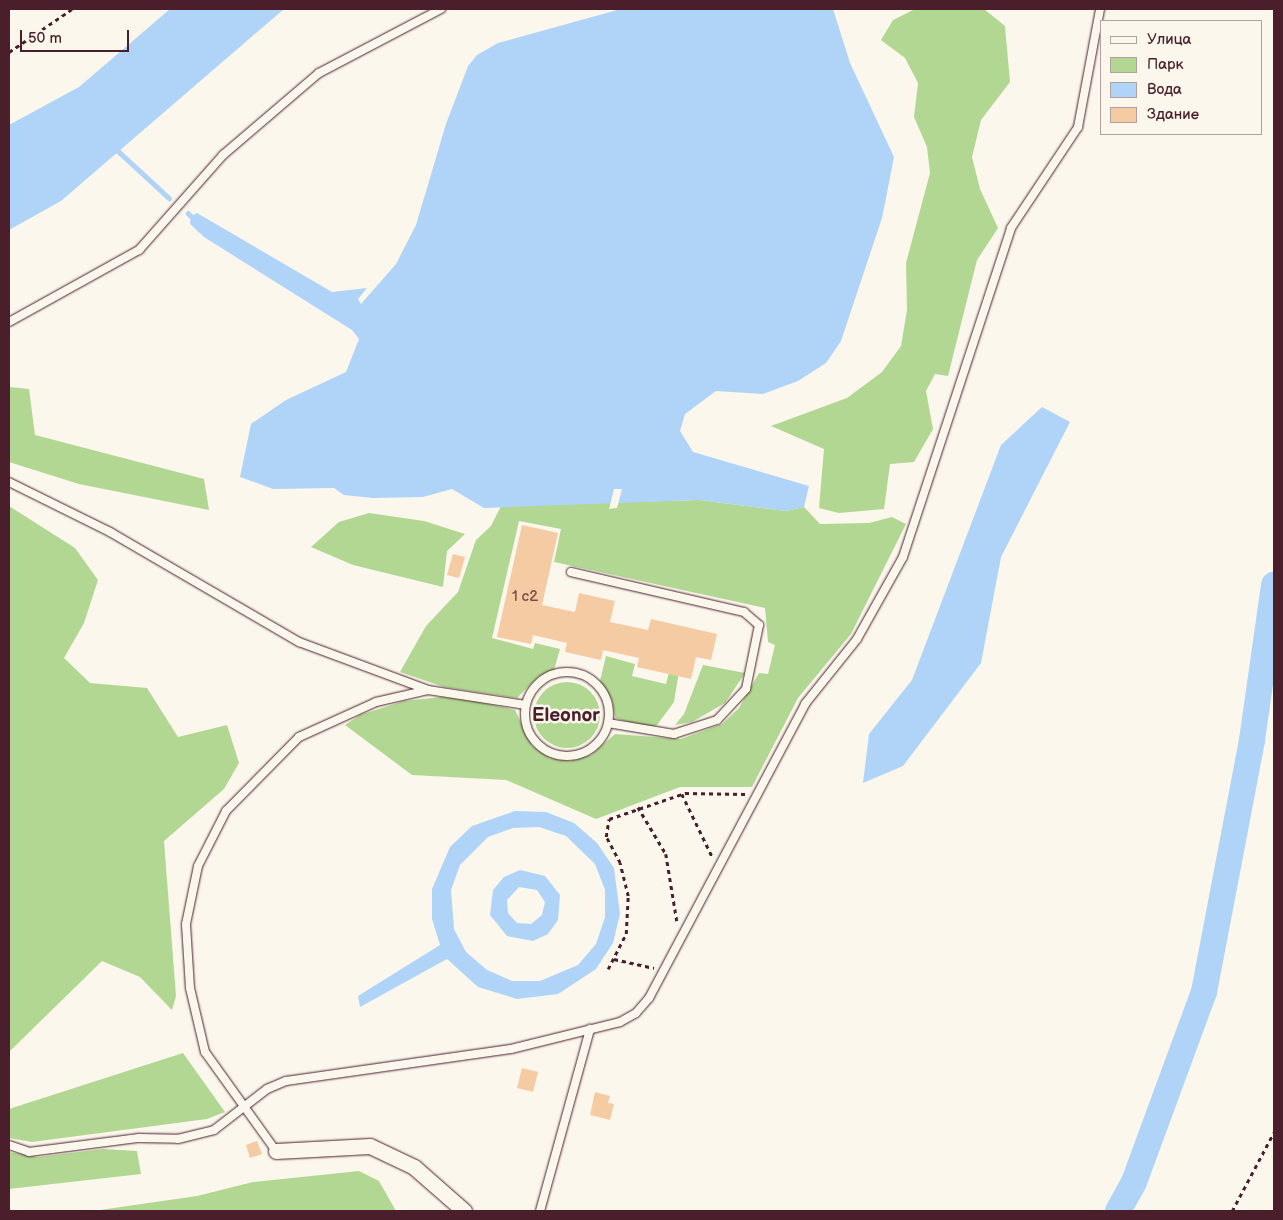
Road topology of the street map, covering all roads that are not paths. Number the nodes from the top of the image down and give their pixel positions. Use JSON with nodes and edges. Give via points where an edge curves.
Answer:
{"nodes":[{"id":1,"x":441,"y":9,"type":"edge"},
{"id":2,"x":1100,"y":9,"type":"edge"},
{"id":3,"x":9,"y":322,"type":"edge"},
{"id":4,"x":9,"y":482,"type":"edge"},
{"id":5,"x":571,"y":572,"type":"dead end"},
{"id":6,"x":428,"y":690,"type":"junction"},
{"id":7,"x":526,"y":705,"type":"junction"},
{"id":8,"x":608,"y":723,"type":"junction"},
{"id":9,"x":590,"y":1029,"type":"junction"},
{"id":10,"x":243,"y":1110,"type":"junction"},
{"id":11,"x":9,"y":1145,"type":"edge"},
{"id":12,"x":276,"y":1151,"type":"joint"},
{"id":13,"x":464,"y":1211,"type":"edge"},
{"id":14,"x":540,"y":1211,"type":"edge"}],
"edges":[{"from":1,"to":3,"type":"lane","via":[[319,73],[222,155],[140,250]]},
{"from":2,"to":9,"type":"lane","via":[[1078,127],[1011,228],[902,557],[857,639],[805,704],[663,971],[636,1013]]},
{"from":4,"to":6,"type":"lane","via":[[110,532],[300,642]]},
{"from":5,"to":8,"type":"lane","via":[[744,612],[759,625],[746,689],[717,720],[674,734]]},
{"from":6,"to":7,"type":"lane"},
{"from":6,"to":10,"type":"lane","via":[[376,702],[299,737],[226,811],[198,866],[186,924],[190,988],[205,1052]]},
{"from":7,"to":8,"type":"lane","via":[[530,734],[538,745],[565,756],[592,747]]},
{"from":7,"to":8,"type":"lane","via":[[530,693],[550,676],[575,673],[593,682],[605,697]]},
{"from":9,"to":10,"type":"lane","via":[[511,1049],[286,1081],[267,1089]]},
{"from":9,"to":14,"type":"lane"},
{"from":10,"to":11,"type":"lane","via":[[214,1130],[178,1138],[139,1138],[29,1152]]},
{"from":10,"to":12,"type":"lane"},
{"from":12,"to":13,"type":"street","via":[[370,1146],[414,1167]]}]}
